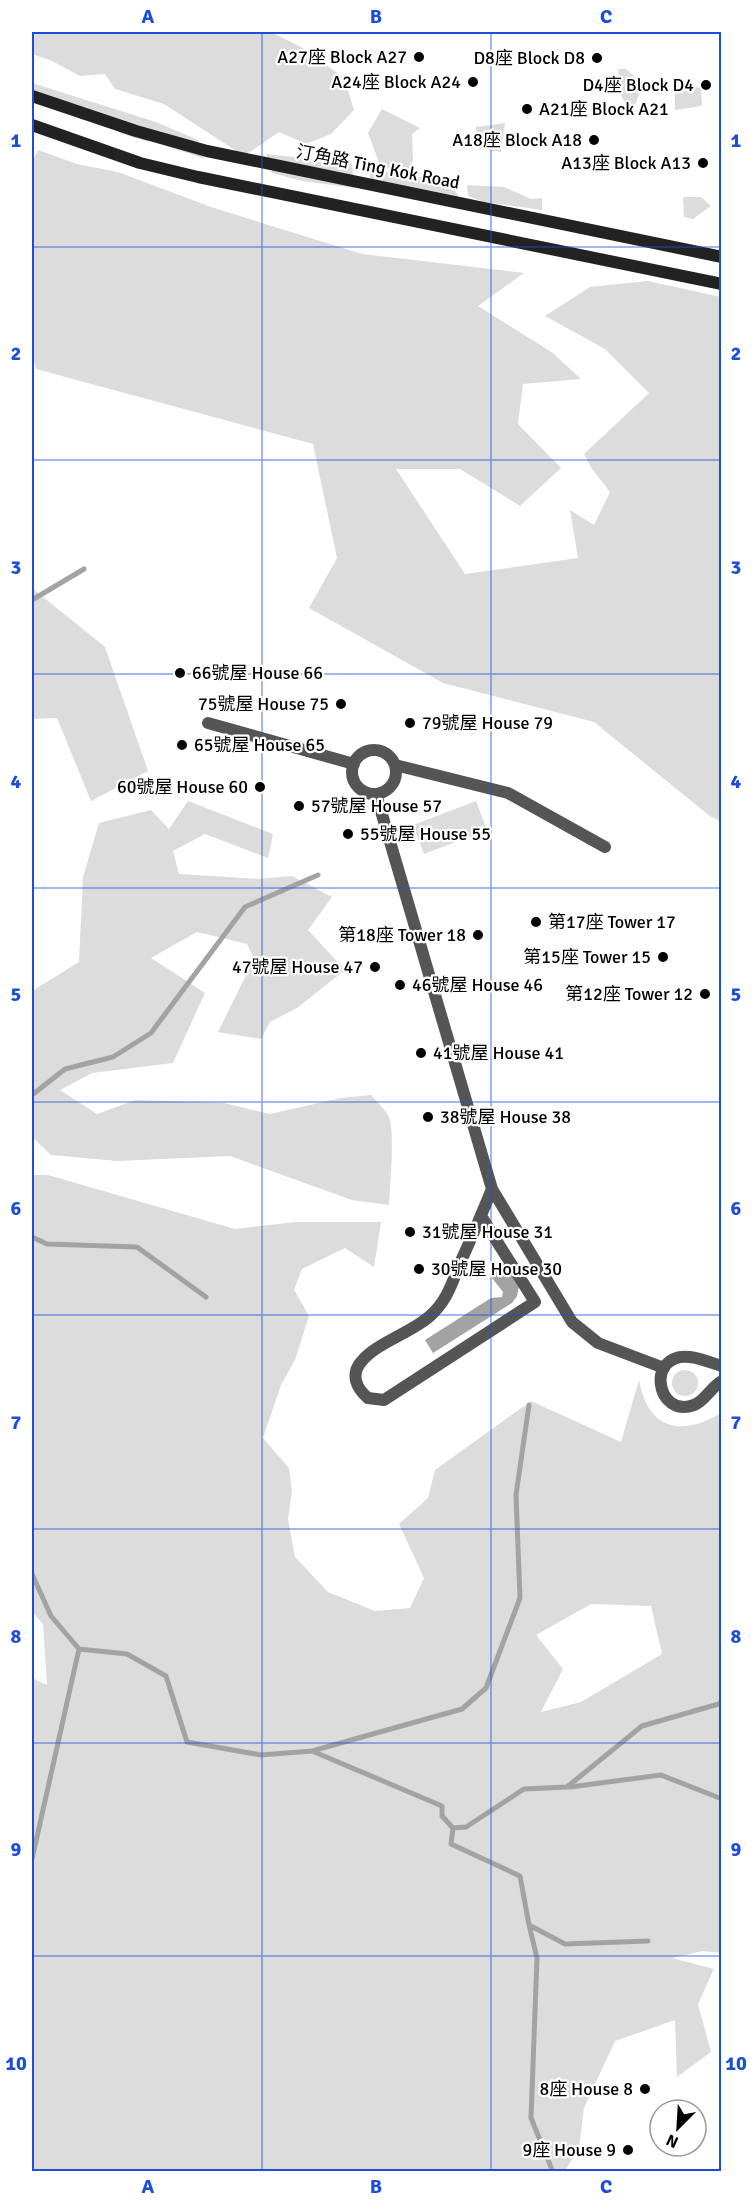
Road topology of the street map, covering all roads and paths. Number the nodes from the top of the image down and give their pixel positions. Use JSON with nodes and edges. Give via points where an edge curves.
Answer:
{"nodes":[{"id":1,"x":32,"y":96,"type":"edge"},
{"id":2,"x":32,"y":125,"type":"edge"},
{"id":3,"x":722,"y":257,"type":"edge"},
{"id":4,"x":722,"y":284,"type":"edge"},
{"id":5,"x":208,"y":723,"type":"dead end"},
{"id":6,"x":354,"y":764,"type":"junction"},
{"id":7,"x":395,"y":765,"type":"junction"},
{"id":8,"x":376,"y":794,"type":"junction"},
{"id":9,"x":605,"y":847,"type":"dead end"},
{"id":10,"x":492,"y":1189,"type":"junction"},
{"id":11,"x":481,"y":1216,"type":"junction"},
{"id":12,"x":722,"y":1366,"type":"edge"},
{"id":13,"x":664,"y":1368,"type":"junction"},
{"id":14,"x":722,"y":1381,"type":"edge"}],
"edges":[{"from":1,"to":3,"type":"main road","name":"汀角路 Ting Kok Road","via":[[217,153]]},
{"from":2,"to":4,"type":"main road","via":[[140,163],[198,177]]},
{"from":5,"to":6,"type":"street"},
{"from":6,"to":7,"type":"street","via":[[371,750],[386,753]]},
{"from":6,"to":8,"type":"street","via":[[356,785],[362,791]]},
{"from":7,"to":8,"type":"street","via":[[393,784]]},
{"from":7,"to":9,"type":"street","via":[[508,793]]},
{"from":8,"to":10,"type":"street"},
{"from":10,"to":11,"type":"street"},
{"from":10,"to":13,"type":"street","via":[[572,1322],[598,1343]]},
{"from":11,"to":11,"type":"street","via":[[454,1283],[438,1308],[360,1363],[355,1378],[368,1398],[384,1400],[535,1302]]},
{"from":12,"to":13,"type":"street","via":[[679,1357]]},
{"from":13,"to":14,"type":"street","via":[[661,1390],[677,1405],[692,1406]]}]}
